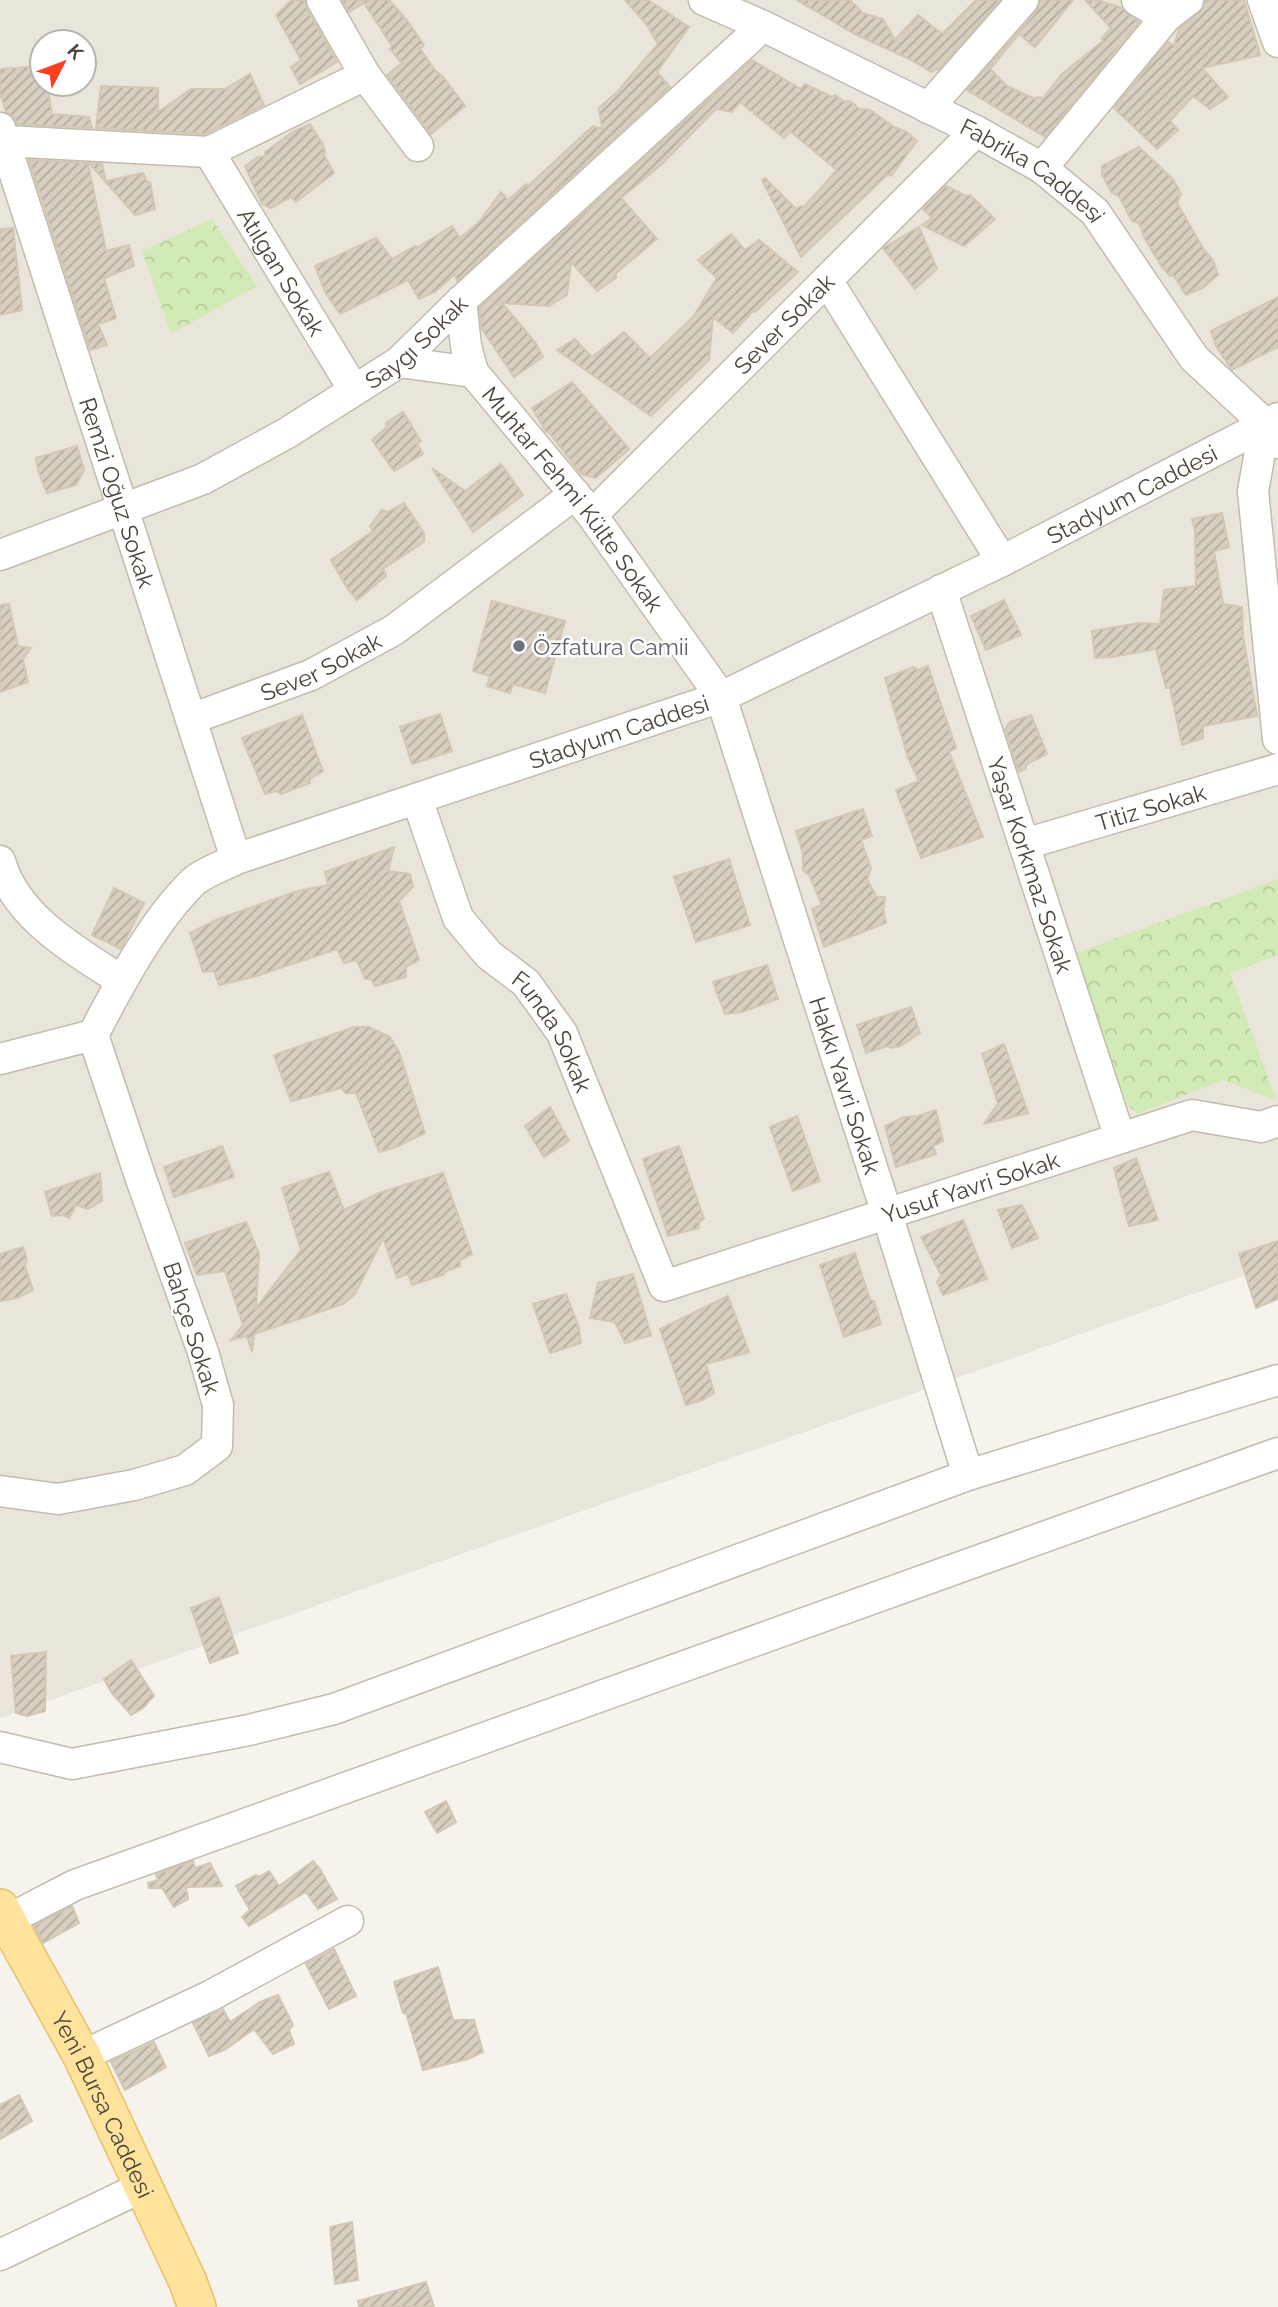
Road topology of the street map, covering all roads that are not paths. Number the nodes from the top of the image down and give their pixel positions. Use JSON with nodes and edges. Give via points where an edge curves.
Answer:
{"nodes":[{"id":1,"x":322,"y":0,"type":"edge"},
{"id":2,"x":704,"y":0,"type":"edge"},
{"id":3,"x":1023,"y":0,"type":"edge"},
{"id":4,"x":1138,"y":0,"type":"edge"},
{"id":5,"x":1263,"y":0,"type":"edge"},
{"id":6,"x":1177,"y":9,"type":"edge"},
{"id":7,"x":763,"y":26,"type":"junction"},
{"id":8,"x":1278,"y":42,"type":"edge"},
{"id":9,"x":365,"y":75,"type":"junction"},
{"id":10,"x":928,"y":108,"type":"junction"},
{"id":11,"x":975,"y":131,"type":"junction"},
{"id":12,"x":3,"y":135,"type":"edge"},
{"id":13,"x":418,"y":146,"type":"dead end"},
{"id":14,"x":209,"y":152,"type":"junction"},
{"id":15,"x":1042,"y":168,"type":"junction"},
{"id":16,"x":827,"y":280,"type":"junction"},
{"id":17,"x":461,"y":301,"type":"junction"},
{"id":18,"x":399,"y":362,"type":"junction"},
{"id":19,"x":473,"y":372,"type":"junction"},
{"id":20,"x":354,"y":390,"type":"junction"},
{"id":21,"x":1274,"y":429,"type":"edge"},
{"id":22,"x":584,"y":505,"type":"junction"},
{"id":23,"x":123,"y":508,"type":"junction"},
{"id":24,"x":0,"y":555,"type":"edge"},
{"id":25,"x":1002,"y":561,"type":"junction"},
{"id":26,"x":942,"y":590,"type":"junction"},
{"id":27,"x":720,"y":697,"type":"junction"},
{"id":28,"x":191,"y":719,"type":"junction"},
{"id":29,"x":1278,"y":739,"type":"edge"},
{"id":30,"x":1278,"y":769,"type":"edge"},
{"id":31,"x":416,"y":799,"type":"junction"},
{"id":32,"x":1025,"y":844,"type":"junction"},
{"id":33,"x":236,"y":859,"type":"junction"},
{"id":34,"x":0,"y":861,"type":"edge"},
{"id":35,"x":122,"y":981,"type":"junction"},
{"id":36,"x":93,"y":1035,"type":"junction"},
{"id":37,"x":0,"y":1059,"type":"edge"},
{"id":38,"x":1278,"y":1121,"type":"edge"},
{"id":39,"x":1120,"y":1138,"type":"junction"},
{"id":40,"x":887,"y":1214,"type":"junction"},
{"id":41,"x":664,"y":1286,"type":"joint"},
{"id":42,"x":1278,"y":1380,"type":"edge"},
{"id":43,"x":1278,"y":1453,"type":"edge"},
{"id":44,"x":968,"y":1475,"type":"junction"},
{"id":45,"x":0,"y":1491,"type":"edge"},
{"id":46,"x":0,"y":1747,"type":"edge"},
{"id":47,"x":2,"y":1917,"type":"edge"},
{"id":48,"x":348,"y":1922,"type":"dead end"},
{"id":49,"x":82,"y":2056,"type":"junction"},
{"id":50,"x":144,"y":2186,"type":"junction"},
{"id":51,"x":0,"y":2255,"type":"edge"},
{"id":52,"x":197,"y":2307,"type":"edge"}],
"edges":[{"from":1,"to":9,"type":"street"},
{"from":2,"to":7,"type":"street","name":"Fabrika Caddesi"},
{"from":3,"to":10,"type":"street"},
{"from":4,"to":6,"type":"street"},
{"from":5,"to":8,"type":"street"},
{"from":6,"to":15,"type":"street"},
{"from":7,"to":10,"type":"street","name":"Fabrika Caddesi"},
{"from":7,"to":17,"type":"street","name":"Saygı Sokak"},
{"from":9,"to":13,"type":"street"},
{"from":9,"to":14,"type":"street"},
{"from":10,"to":11,"type":"street","name":"Fabrika Caddesi"},
{"from":11,"to":15,"type":"street","name":"Fabrika Caddesi"},
{"from":11,"to":16,"type":"street","name":"Sever Sokak"},
{"from":12,"to":14,"type":"street"},
{"from":12,"to":23,"type":"street","name":"Remzi Oğuz Sokak"},
{"from":14,"to":20,"type":"street","name":"Atılgan Sokak"},
{"from":15,"to":21,"type":"street","name":"Fabrika Caddesi","via":[[1095,212],[1194,358]]},
{"from":16,"to":22,"type":"street","name":"Sever Sokak"},
{"from":16,"to":25,"type":"street"},
{"from":17,"to":18,"type":"street","name":"Saygı Sokak"},
{"from":17,"to":19,"type":"street","name":"Muhtar Fehmi Külte Sokak"},
{"from":18,"to":19,"type":"street","name":"Muhtar Fehmi Külte Sokak"},
{"from":18,"to":20,"type":"street","name":"Saygı Sokak"},
{"from":19,"to":22,"type":"street","name":"Muhtar Fehmi Külte Sokak"},
{"from":20,"to":23,"type":"street","name":"Saygı Sokak","via":[[203,479]]},
{"from":21,"to":25,"type":"street","name":"Stadyum Caddesi"},
{"from":21,"to":29,"type":"street","via":[[1253,491]]},
{"from":22,"to":27,"type":"street","name":"Muhtar Fehmi Külte Sokak"},
{"from":22,"to":28,"type":"street","name":"Sever Sokak","via":[[394,630],[311,675]]},
{"from":23,"to":24,"type":"street","name":"Saygı Sokak"},
{"from":23,"to":28,"type":"street","name":"Remzi Oğuz Sokak"},
{"from":25,"to":26,"type":"street","name":"Stadyum Caddesi"},
{"from":26,"to":27,"type":"street","name":"Stadyum Caddesi"},
{"from":26,"to":32,"type":"street","name":"Yaşar Korkmaz Sokak"},
{"from":27,"to":31,"type":"street","name":"Stadyum Caddesi"},
{"from":27,"to":40,"type":"street","name":"Hakkı Yavri Sokak"},
{"from":28,"to":33,"type":"street","name":"Remzi Oğuz Sokak"},
{"from":30,"to":32,"type":"street","name":"Titiz Sokak"},
{"from":31,"to":33,"type":"street","name":"Stadyum Caddesi"},
{"from":31,"to":41,"type":"street","name":"Funda Sokak","via":[[458,918],[489,954],[526,983],[562,1033]]},
{"from":32,"to":39,"type":"street","name":"Yaşar Korkmaz Sokak"},
{"from":33,"to":35,"type":"street","name":"Stadyum Caddesi","via":[[195,880],[158,925]]},
{"from":34,"to":35,"type":"street","via":[[6,881],[48,931]]},
{"from":35,"to":36,"type":"street","name":"Stadyum Caddesi"},
{"from":36,"to":37,"type":"street"},
{"from":36,"to":45,"type":"street","name":"Bahçe Sokak","via":[[204,1352],[218,1405],[217,1446],[185,1470],[134,1485],[58,1499]]},
{"from":38,"to":39,"type":"street","name":"Yusuf Yavri Sokak","via":[[1261,1127],[1192,1115]]},
{"from":39,"to":40,"type":"street","name":"Yusuf Yavri Sokak"},
{"from":40,"to":41,"type":"street","name":"Yusuf Yavri Sokak"},
{"from":40,"to":44,"type":"street","name":"Hakkı Yavri Sokak"},
{"from":42,"to":44,"type":"street"},
{"from":43,"to":47,"type":"street","via":[[75,1885]]},
{"from":44,"to":46,"type":"street","via":[[334,1709],[72,1764]]},
{"from":47,"to":49,"type":"main road","name":"Yeni Bursa Caddesi"},
{"from":48,"to":49,"type":"street","via":[[211,1996]]},
{"from":49,"to":50,"type":"main road","name":"Yeni Bursa Caddesi"},
{"from":50,"to":51,"type":"street"},
{"from":50,"to":52,"type":"main road","name":"Yeni Bursa Caddesi"}]}
